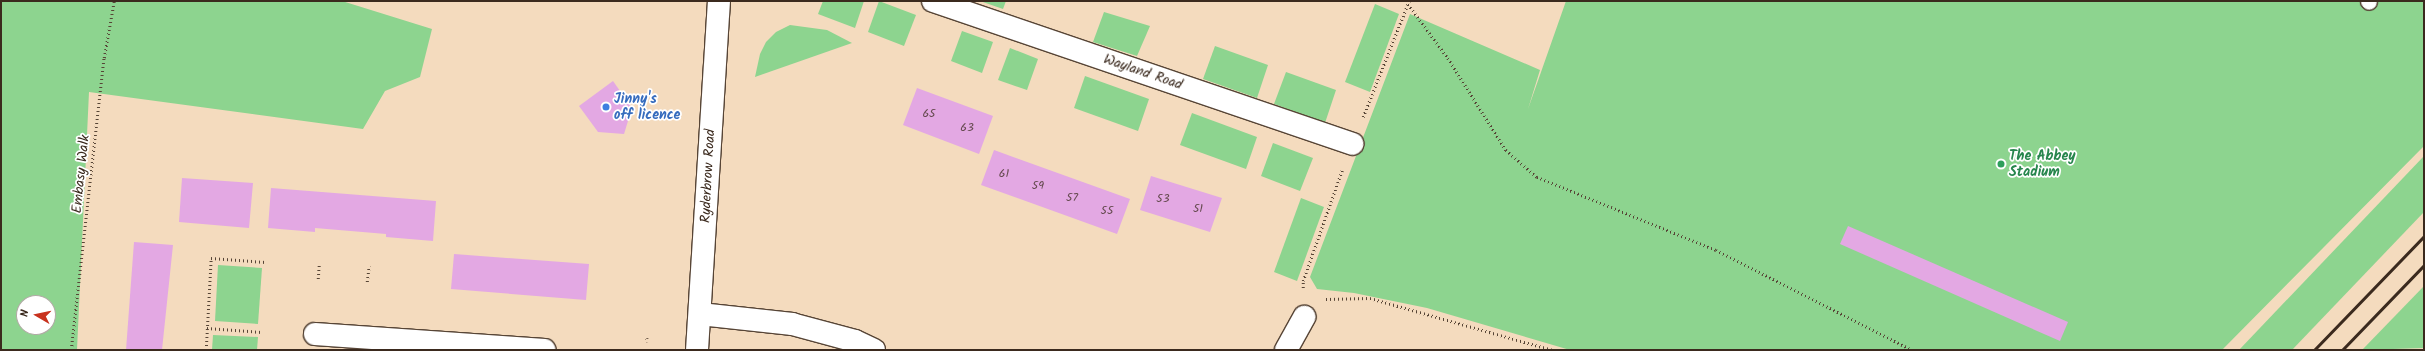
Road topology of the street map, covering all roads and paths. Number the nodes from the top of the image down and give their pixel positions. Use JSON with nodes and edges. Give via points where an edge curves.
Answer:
{"nodes":[{"id":1,"x":114,"y":1,"type":"edge"},
{"id":2,"x":719,"y":1,"type":"edge"},
{"id":3,"x":933,"y":1,"type":"edge"},
{"id":4,"x":1408,"y":4,"type":"dead end"},
{"id":5,"x":1352,"y":144,"type":"dead end"},
{"id":6,"x":266,"y":262,"type":"dead end"},
{"id":7,"x":319,"y":264,"type":"dead end"},
{"id":8,"x":369,"y":266,"type":"dead end"},
{"id":9,"x":318,"y":279,"type":"dead end"},
{"id":10,"x":368,"y":282,"type":"dead end"},
{"id":11,"x":700,"y":314,"type":"junction"},
{"id":12,"x":1304,"y":317,"type":"joint"},
{"id":13,"x":207,"y":328,"type":"junction"},
{"id":14,"x":262,"y":332,"type":"dead end"},
{"id":15,"x":315,"y":334,"type":"dead end"},
{"id":16,"x":647,"y":338,"type":"dead end"},
{"id":17,"x":648,"y":342,"type":"dead end"},
{"id":18,"x":71,"y":350,"type":"edge"},
{"id":19,"x":206,"y":350,"type":"edge"},
{"id":20,"x":544,"y":350,"type":"edge"},
{"id":21,"x":697,"y":350,"type":"edge"},
{"id":22,"x":874,"y":350,"type":"edge"},
{"id":23,"x":1286,"y":350,"type":"edge"},
{"id":24,"x":1553,"y":350,"type":"edge"},
{"id":25,"x":1912,"y":350,"type":"edge"}],
"edges":[{"from":1,"to":18,"type":"path","name":"Embasy Walk","via":[[104,58]]},
{"from":2,"to":11,"type":"street","name":"Ryderbrow Road"},
{"from":3,"to":5,"type":"street","name":"Wayland Road"},
{"from":4,"to":25,"type":"path","via":[[1448,58],[1506,150],[1537,177],[1716,250]]},
{"from":6,"to":13,"type":"path","via":[[211,258]]},
{"from":7,"to":9,"type":"path"},
{"from":8,"to":10,"type":"path"},
{"from":11,"to":21,"type":"street","name":"Ryderbrow Road"},
{"from":11,"to":22,"type":"street","via":[[792,324],[854,341]]},
{"from":12,"to":23,"type":"street"},
{"from":12,"to":24,"type":"path","via":[[1329,297],[1370,298]]},
{"from":13,"to":14,"type":"path"},
{"from":13,"to":19,"type":"path"},
{"from":15,"to":20,"type":"street"},
{"from":16,"to":17,"type":"path"}]}
